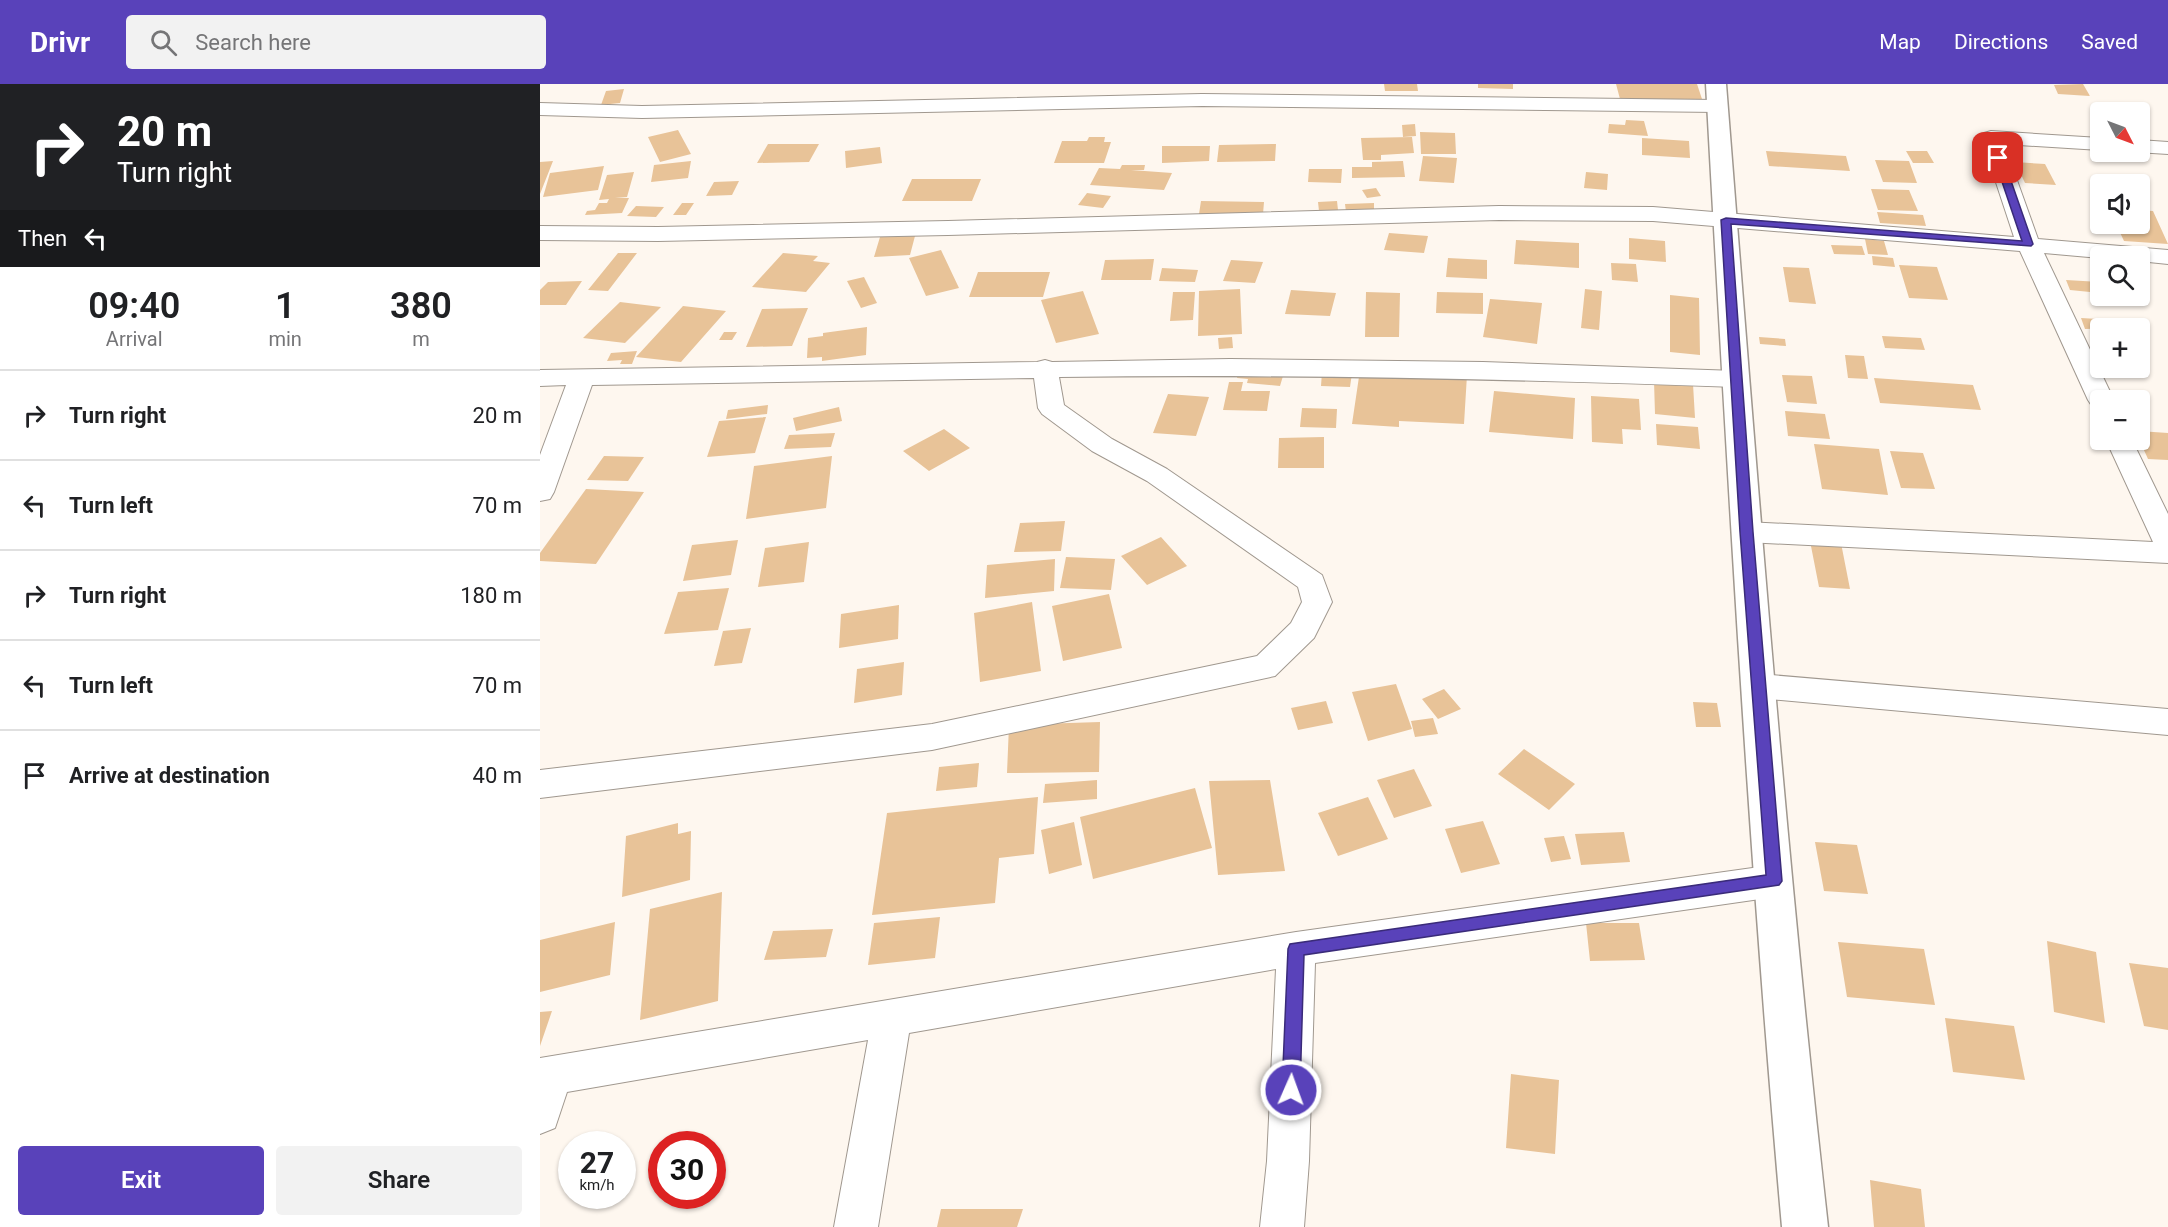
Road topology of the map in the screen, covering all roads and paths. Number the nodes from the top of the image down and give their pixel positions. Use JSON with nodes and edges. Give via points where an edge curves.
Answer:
{"nodes":[{"id":1,"x":1000,"y":84,"type":"edge"},
{"id":2,"x":1206,"y":92,"type":"edge"},
{"id":3,"x":1717,"y":95,"type":"edge"},
{"id":4,"x":1007,"y":105,"type":"junction"},
{"id":5,"x":540,"y":109,"type":"edge"},
{"id":6,"x":2090,"y":143,"type":"edge"},
{"id":7,"x":2150,"y":147,"type":"edge"},
{"id":8,"x":2168,"y":148,"type":"edge"},
{"id":9,"x":1726,"y":220,"type":"junction"},
{"id":10,"x":540,"y":233,"type":"edge"},
{"id":11,"x":2028,"y":244,"type":"junction"},
{"id":12,"x":2168,"y":257,"type":"edge"},
{"id":13,"x":1045,"y":368,"type":"junction"},
{"id":14,"x":582,"y":376,"type":"junction"},
{"id":15,"x":540,"y":378,"type":"edge"},
{"id":16,"x":1736,"y":379,"type":"junction"},
{"id":17,"x":2096,"y":390,"type":"edge"},
{"id":18,"x":2124,"y":450,"type":"edge"},
{"id":19,"x":540,"y":492,"type":"edge"},
{"id":20,"x":1746,"y":532,"type":"junction"},
{"id":21,"x":2168,"y":544,"type":"edge"},
{"id":22,"x":2168,"y":553,"type":"edge"},
{"id":23,"x":1759,"y":686,"type":"junction"},
{"id":24,"x":2168,"y":722,"type":"edge"},
{"id":25,"x":540,"y":784,"type":"edge"},
{"id":26,"x":1774,"y":881,"type":"junction"},
{"id":27,"x":1296,"y":949,"type":"junction"},
{"id":28,"x":892,"y":1017,"type":"junction"},
{"id":29,"x":546,"y":1076,"type":"edge"},
{"id":30,"x":540,"y":1113,"type":"edge"},
{"id":31,"x":856,"y":1227,"type":"edge"},
{"id":32,"x":1282,"y":1227,"type":"edge"},
{"id":33,"x":1805,"y":1227,"type":"edge"}],
"edges":[{"from":1,"to":4,"type":"street"},
{"from":2,"to":3,"type":"street"},
{"from":2,"to":4,"type":"street"},
{"from":3,"to":9,"type":"main road"},
{"from":4,"to":5,"type":"street","via":[[642,112]]},
{"from":6,"to":11,"type":"street","via":[[1991,137]]},
{"from":7,"to":8,"type":"street"},
{"from":9,"to":10,"type":"street","via":[[1653,214],[1499,213],[902,229]]},
{"from":9,"to":11,"type":"street"},
{"from":9,"to":16,"type":"main road"},
{"from":11,"to":12,"type":"street"},
{"from":11,"to":17,"type":"street"},
{"from":13,"to":14,"type":"street"},
{"from":13,"to":16,"type":"street","via":[[1472,370]]},
{"from":13,"to":25,"type":"street","via":[[1051,408],[1102,445],[1157,475],[1311,582],[1317,602],[1303,630],[1264,668],[932,737]]},
{"from":14,"to":15,"type":"street"},
{"from":14,"to":19,"type":"street"},
{"from":16,"to":20,"type":"main road"},
{"from":18,"to":21,"type":"street"},
{"from":20,"to":22,"type":"street"},
{"from":20,"to":23,"type":"main road"},
{"from":23,"to":24,"type":"street"},
{"from":23,"to":26,"type":"main road"},
{"from":26,"to":27,"type":"street"},
{"from":26,"to":33,"type":"main road"},
{"from":27,"to":28,"type":"street"},
{"from":27,"to":32,"type":"street"},
{"from":28,"to":29,"type":"street"},
{"from":28,"to":31,"type":"street"},
{"from":29,"to":30,"type":"street"}]}
